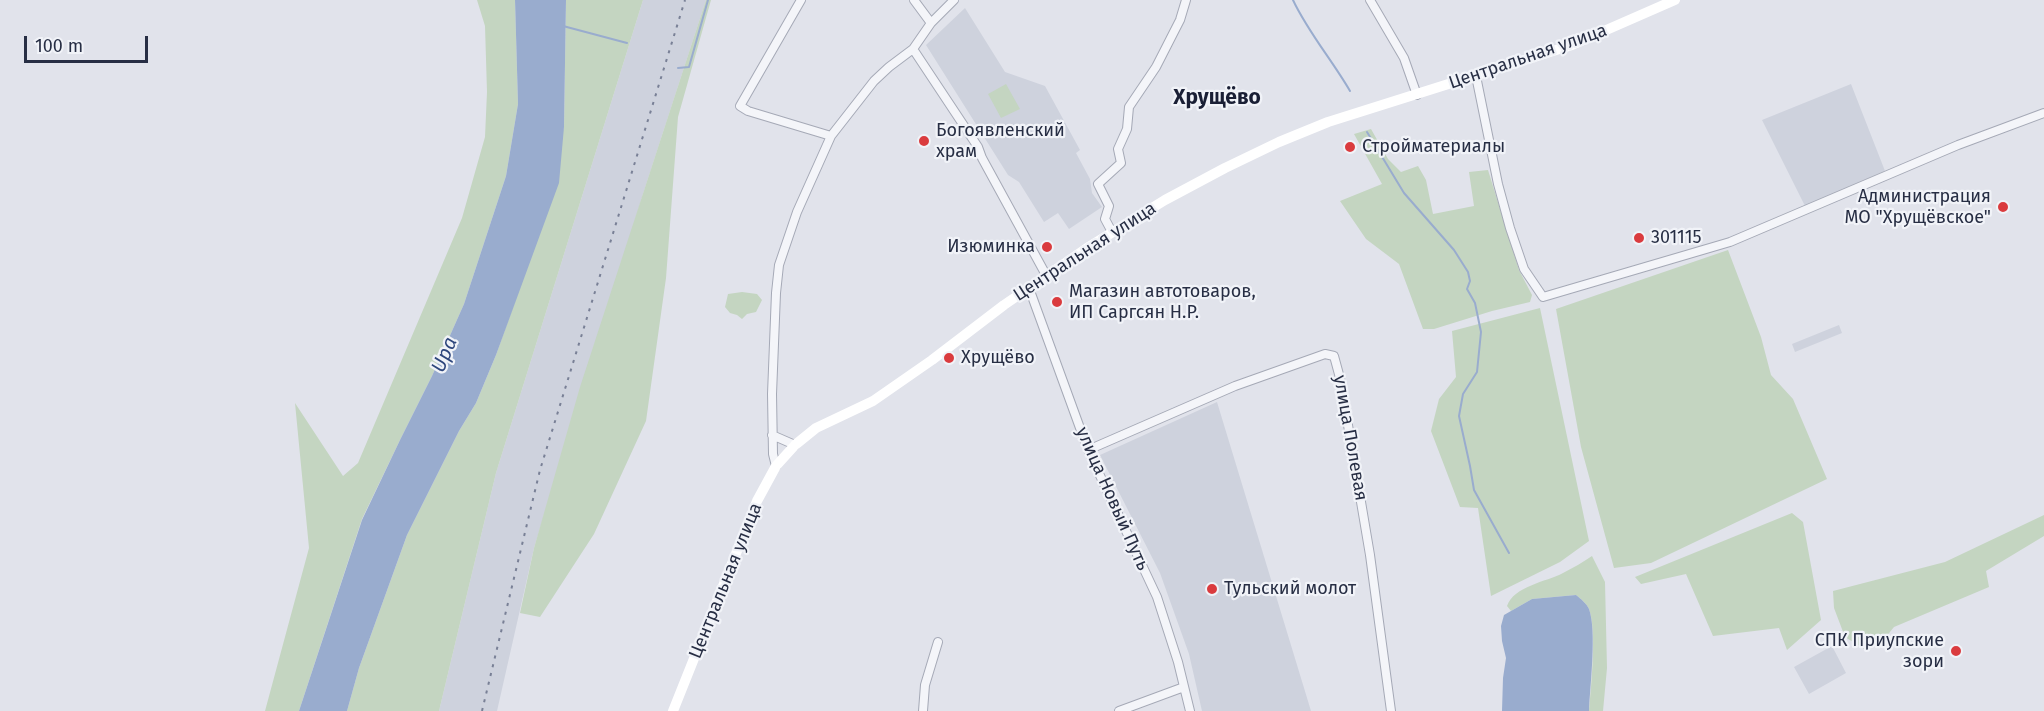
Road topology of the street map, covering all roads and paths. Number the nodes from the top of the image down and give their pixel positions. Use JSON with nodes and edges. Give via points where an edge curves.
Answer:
{"nodes":[{"id":1,"x":801,"y":0,"type":"edge"},
{"id":2,"x":914,"y":0,"type":"edge"},
{"id":3,"x":954,"y":0,"type":"edge"},
{"id":4,"x":1185,"y":0,"type":"edge"},
{"id":5,"x":1370,"y":0,"type":"edge"},
{"id":6,"x":1675,"y":0,"type":"edge"},
{"id":7,"x":931,"y":22,"type":"junction"},
{"id":8,"x":913,"y":49,"type":"junction"},
{"id":9,"x":1476,"y":76,"type":"junction"},
{"id":10,"x":1417,"y":95,"type":"junction"},
{"id":11,"x":2044,"y":113,"type":"edge"},
{"id":12,"x":831,"y":136,"type":"junction"},
{"id":13,"x":1112,"y":232,"type":"junction"},
{"id":14,"x":1046,"y":275,"type":"junction"},
{"id":15,"x":1029,"y":288,"type":"junction"},
{"id":16,"x":772,"y":435,"type":"junction"},
{"id":17,"x":795,"y":445,"type":"junction"},
{"id":18,"x":1088,"y":450,"type":"junction"},
{"id":19,"x":776,"y":466,"type":"junction"},
{"id":20,"x":938,"y":642,"type":"dead end"},
{"id":21,"x":1184,"y":687,"type":"junction"},
{"id":22,"x":673,"y":711,"type":"edge"},
{"id":23,"x":923,"y":711,"type":"edge"},
{"id":24,"x":1119,"y":711,"type":"edge"},
{"id":25,"x":1190,"y":711,"type":"edge"},
{"id":26,"x":1390,"y":711,"type":"edge"}],
"edges":[{"from":1,"to":12,"type":"street","via":[[741,107]]},
{"from":2,"to":7,"type":"street"},
{"from":3,"to":7,"type":"street"},
{"from":4,"to":13,"type":"street","via":[[1180,20],[1156,68],[1129,106],[1127,129],[1118,149],[1121,163],[1098,184],[1108,206],[1104,219]]},
{"from":5,"to":10,"type":"street","via":[[1404,58]]},
{"from":6,"to":9,"type":"main road","name":"Центральная улица","via":[[1572,45]]},
{"from":7,"to":8,"type":"street"},
{"from":8,"to":12,"type":"street","via":[[874,81]]},
{"from":8,"to":14,"type":"street","via":[[978,147]]},
{"from":9,"to":10,"type":"main road","name":"Центральная улица"},
{"from":9,"to":11,"type":"street","via":[[1510,228],[1524,269],[1543,297],[1730,242]]},
{"from":10,"to":13,"type":"main road","name":"Центральная улица","via":[[1287,138],[1189,186]]},
{"from":12,"to":16,"type":"street","via":[[797,212],[778,269]]},
{"from":13,"to":14,"type":"main road","name":"Центральная улица"},
{"from":14,"to":15,"type":"main road","name":"Центральная улица"},
{"from":15,"to":17,"type":"main road","name":"Центральная улица","via":[[897,386],[816,428]]},
{"from":15,"to":18,"type":"street","name":"улица Новый Путь"},
{"from":16,"to":17,"type":"street"},
{"from":16,"to":19,"type":"street"},
{"from":17,"to":19,"type":"main road","name":"Центральная улица"},
{"from":18,"to":21,"type":"street","name":"улица Новый Путь","via":[[1157,597]]},
{"from":18,"to":26,"type":"street","name":"улица Полевая","via":[[1235,386],[1325,354],[1334,356],[1370,555]]},
{"from":19,"to":22,"type":"main road","name":"Центральная улица","via":[[757,501]]},
{"from":20,"to":23,"type":"street","via":[[924,685]]},
{"from":21,"to":24,"type":"street"},
{"from":21,"to":25,"type":"street","name":"улица Новый Путь"}]}
